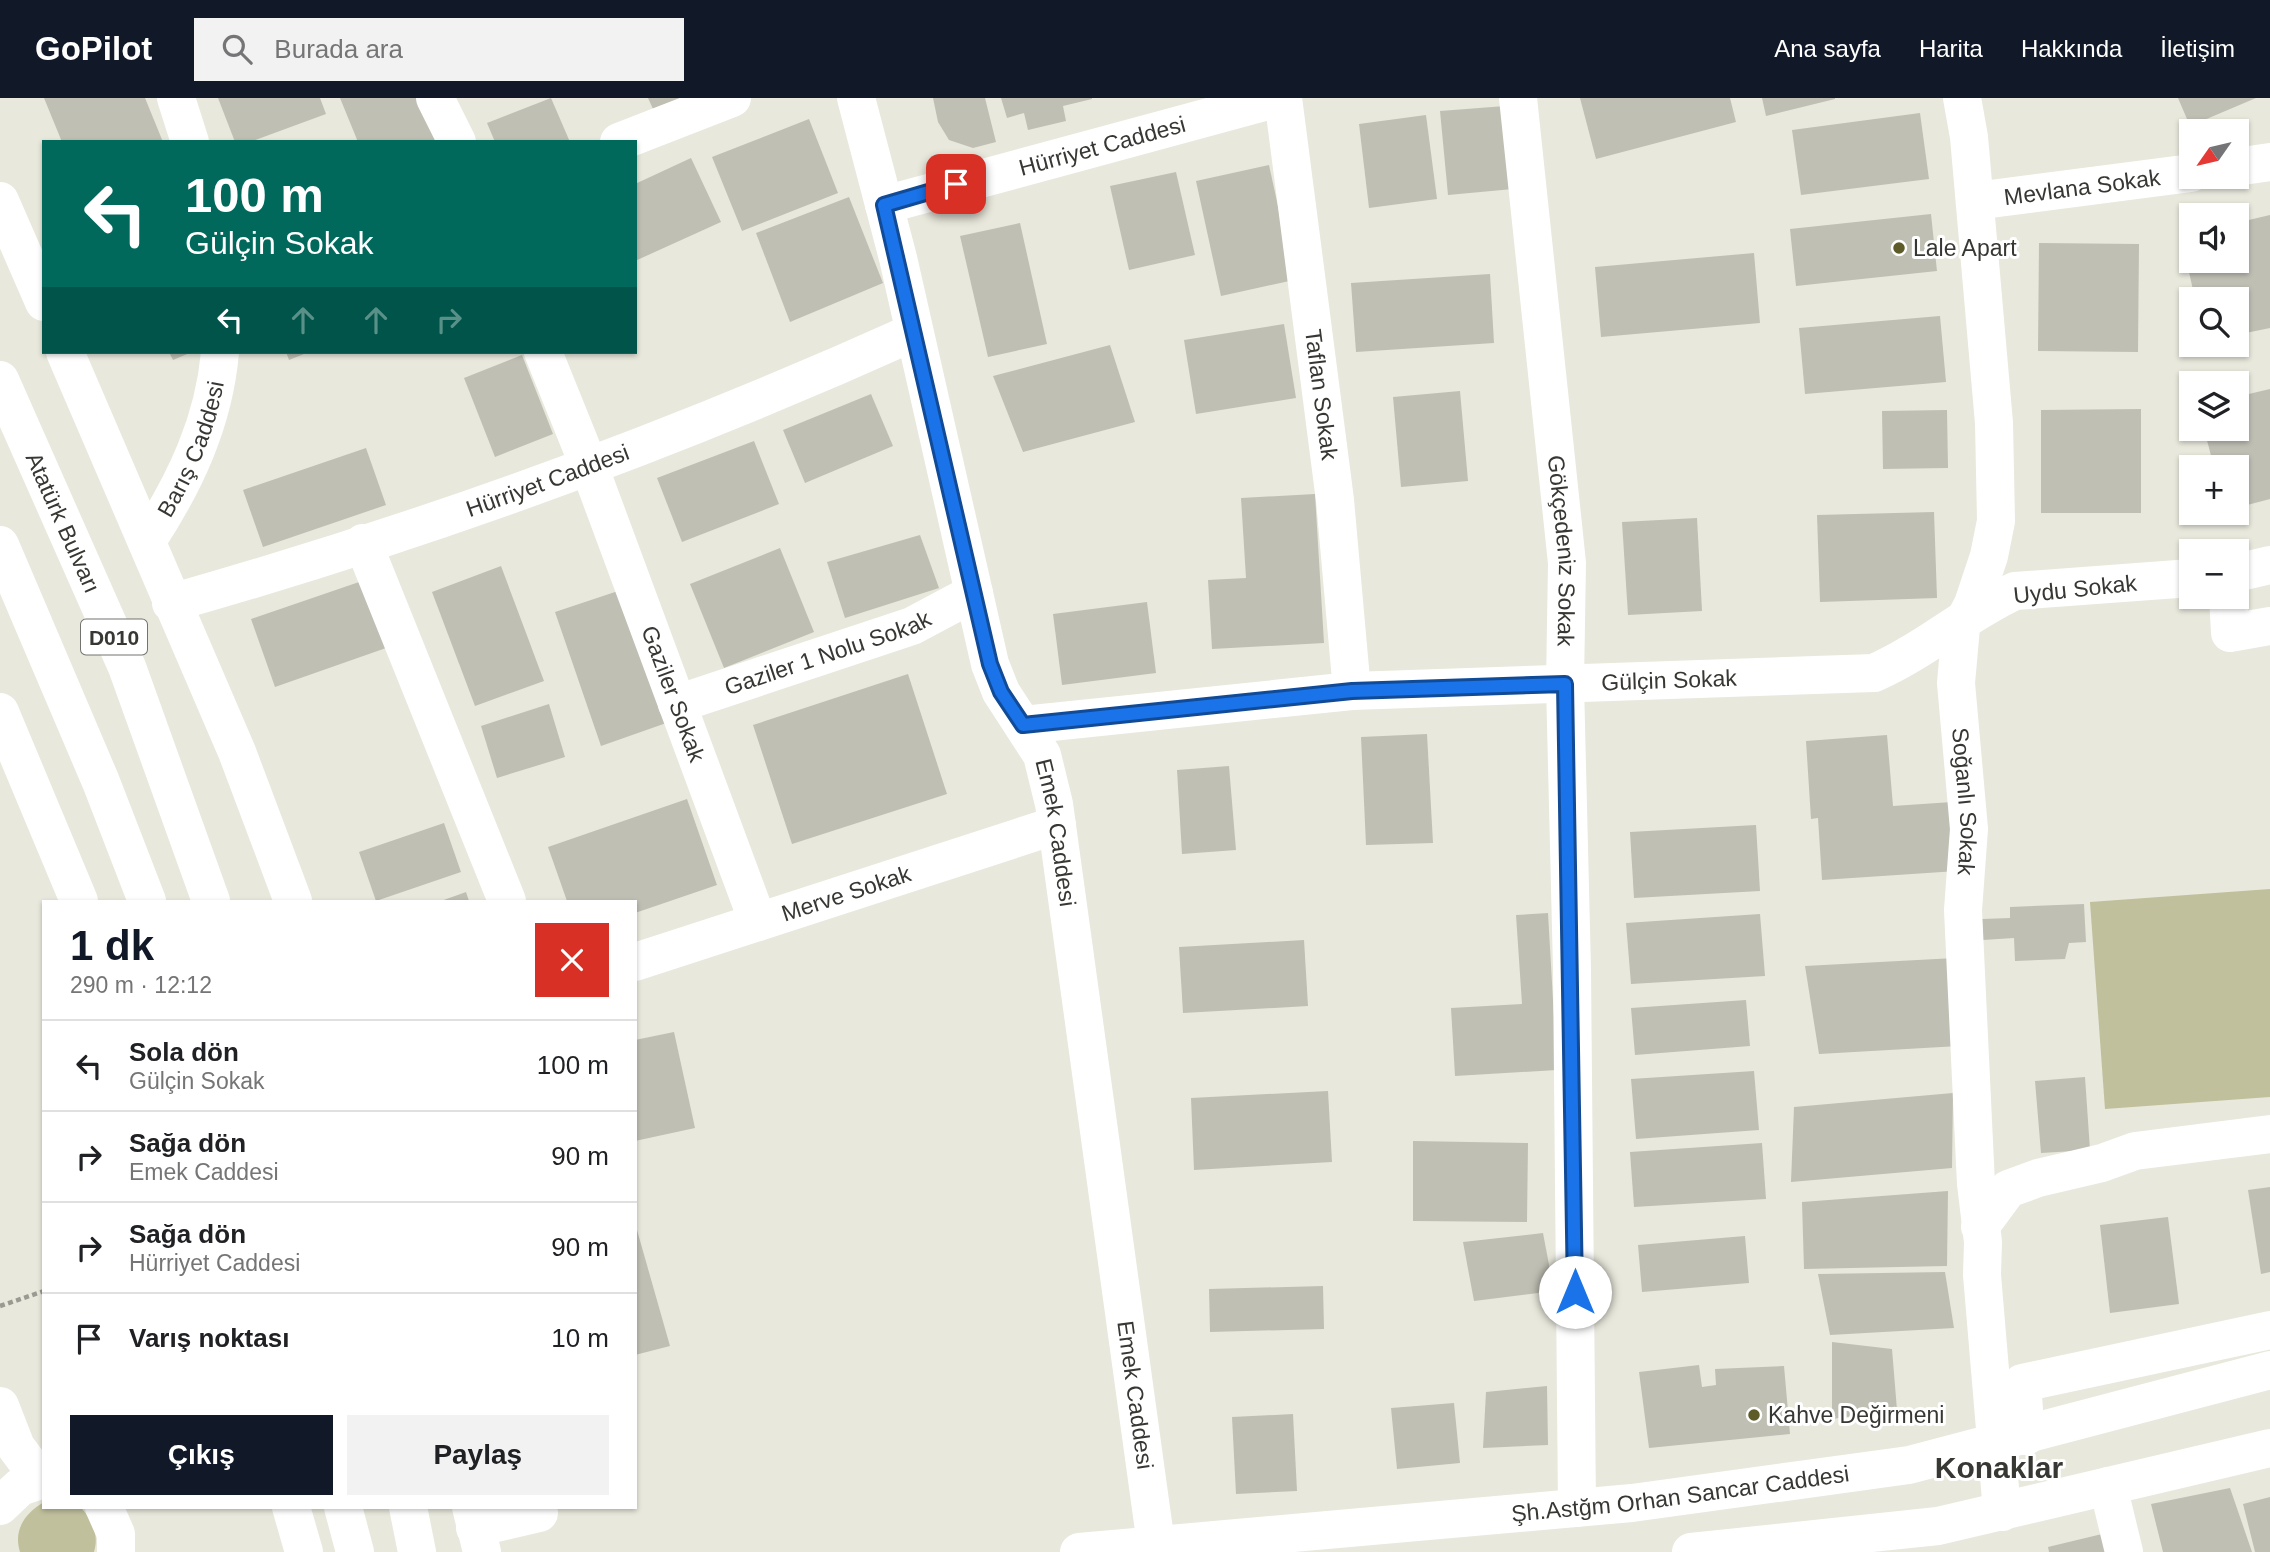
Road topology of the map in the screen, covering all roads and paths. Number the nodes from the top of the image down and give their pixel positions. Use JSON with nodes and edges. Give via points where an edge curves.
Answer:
{"nodes":[{"id":1,"x":176,"y":98,"type":"edge"},
{"id":2,"x":435,"y":98,"type":"edge"},
{"id":3,"x":733,"y":98,"type":"edge"},
{"id":4,"x":856,"y":98,"type":"edge"},
{"id":5,"x":1281,"y":98,"type":"edge"},
{"id":6,"x":1518,"y":98,"type":"edge"},
{"id":7,"x":1962,"y":98,"type":"edge"},
{"id":8,"x":189,"y":140,"type":"edge"},
{"id":9,"x":456,"y":140,"type":"edge"},
{"id":10,"x":625,"y":140,"type":"edge"},
{"id":11,"x":2270,"y":162,"type":"edge"},
{"id":12,"x":2249,"y":165,"type":"edge"},
{"id":13,"x":2179,"y":175,"type":"edge"},
{"id":14,"x":0,"y":201,"type":"edge"},
{"id":15,"x":1975,"y":201,"type":"junction"},
{"id":16,"x":884,"y":205,"type":"junction"},
{"id":17,"x":42,"y":297,"type":"edge"},
{"id":18,"x":914,"y":332,"type":"junction"},
{"id":19,"x":66,"y":354,"type":"edge"},
{"id":20,"x":220,"y":354,"type":"edge"},
{"id":21,"x":544,"y":354,"type":"edge"},
{"id":22,"x":0,"y":380,"type":"edge"},
{"id":23,"x":589,"y":466,"type":"junction"},
{"id":24,"x":147,"y":541,"type":"junction"},
{"id":25,"x":363,"y":543,"type":"junction"},
{"id":26,"x":0,"y":545,"type":"edge"},
{"id":27,"x":2270,"y":565,"type":"edge"},
{"id":28,"x":2249,"y":570,"type":"edge"},
{"id":29,"x":2179,"y":579,"type":"edge"},
{"id":30,"x":974,"y":593,"type":"junction"},
{"id":31,"x":171,"y":603,"type":"junction"},
{"id":32,"x":2229,"y":609,"type":"edge"},
{"id":33,"x":1966,"y":619,"type":"junction"},
{"id":34,"x":2270,"y":626,"type":"edge"},
{"id":35,"x":1565,"y":684,"type":"junction"},
{"id":36,"x":1352,"y":691,"type":"junction"},
{"id":37,"x":677,"y":704,"type":"junction"},
{"id":38,"x":0,"y":712,"type":"edge"},
{"id":39,"x":1023,"y":725,"type":"junction"},
{"id":40,"x":1057,"y":825,"type":"junction"},
{"id":41,"x":79,"y":900,"type":"edge"},
{"id":42,"x":147,"y":900,"type":"edge"},
{"id":43,"x":211,"y":900,"type":"edge"},
{"id":44,"x":293,"y":900,"type":"edge"},
{"id":45,"x":506,"y":900,"type":"edge"},
{"id":46,"x":758,"y":922,"type":"junction"},
{"id":47,"x":637,"y":961,"type":"edge"},
{"id":48,"x":2270,"y":1134,"type":"edge"},
{"id":49,"x":1980,"y":1227,"type":"junction"},
{"id":50,"x":42,"y":1292,"type":"edge"},
{"id":51,"x":0,"y":1306,"type":"edge"},
{"id":52,"x":2270,"y":1329,"type":"edge"},
{"id":53,"x":2270,"y":1370,"type":"edge"},
{"id":54,"x":0,"y":1406,"type":"edge"},
{"id":55,"x":2010,"y":1440,"type":"junction"},
{"id":56,"x":2270,"y":1448,"type":"edge"},
{"id":57,"x":42,"y":1479,"type":"edge"},
{"id":58,"x":2108,"y":1486,"type":"junction"},
{"id":59,"x":0,"y":1506,"type":"edge"},
{"id":60,"x":1577,"y":1508,"type":"junction"},
{"id":61,"x":105,"y":1509,"type":"edge"},
{"id":62,"x":292,"y":1509,"type":"edge"},
{"id":63,"x":344,"y":1509,"type":"edge"},
{"id":64,"x":408,"y":1509,"type":"edge"},
{"id":65,"x":538,"y":1509,"type":"edge"},
{"id":66,"x":2002,"y":1512,"type":"junction"},
{"id":67,"x":476,"y":1529,"type":"edge"},
{"id":68,"x":1877,"y":1543,"type":"edge"},
{"id":69,"x":1155,"y":1548,"type":"edge"},
{"id":70,"x":116,"y":1552,"type":"edge"},
{"id":71,"x":304,"y":1552,"type":"edge"},
{"id":72,"x":355,"y":1552,"type":"edge"},
{"id":73,"x":417,"y":1552,"type":"edge"},
{"id":74,"x":1079,"y":1552,"type":"edge"},
{"id":75,"x":1691,"y":1552,"type":"edge"},
{"id":76,"x":2124,"y":1552,"type":"edge"}],
"edges":[{"from":1,"to":8,"type":"main road"},
{"from":2,"to":9,"type":"main road"},
{"from":3,"to":10,"type":"main road"},
{"from":4,"to":16,"type":"main road","name":"Emek Caddesi"},
{"from":5,"to":16,"type":"main road","name":"Hürriyet Caddesi"},
{"from":5,"to":36,"type":"main road","name":"Taflan Sokak","via":[[1335,500]]},
{"from":6,"to":35,"type":"main road","name":"Gökçedeniz Sokak","via":[[1567,563]]},
{"from":7,"to":15,"type":"main road","name":"Soğanlı Sokak"},
{"from":11,"to":12,"type":"main road"},
{"from":13,"to":15,"type":"main road","name":"Mevlana Sokak"},
{"from":14,"to":17,"type":"main road"},
{"from":15,"to":33,"type":"main road","name":"Soğanlı Sokak","via":[[1994,422],[1996,522]]},
{"from":16,"to":18,"type":"main road","name":"Emek Caddesi"},
{"from":18,"to":23,"type":"main road","name":"Hürriyet Caddesi"},
{"from":18,"to":30,"type":"main road","name":"Emek Caddesi"},
{"from":19,"to":24,"type":"main road"},
{"from":20,"to":24,"type":"main road","name":"Barış Caddesi","via":[[218,378],[195,457],[177,496]]},
{"from":21,"to":23,"type":"main road","name":"Gaziler Sokak"},
{"from":22,"to":43,"type":"main road","name":"Atatürk Bulvarı","number":"D010","via":[[127,667]]},
{"from":23,"to":25,"type":"main road","name":"Hürriyet Caddesi"},
{"from":23,"to":37,"type":"main road","name":"Gaziler Sokak"},
{"from":24,"to":31,"type":"main road"},
{"from":25,"to":31,"type":"main road","name":"Hürriyet Caddesi"},
{"from":25,"to":45,"type":"main road"},
{"from":26,"to":42,"type":"main road","number":"D010"},
{"from":27,"to":28,"type":"main road"},
{"from":29,"to":33,"type":"main road","name":"Uydu Sokak","via":[[2015,591]]},
{"from":30,"to":37,"type":"main road","name":"Gaziler 1 Nolu Sokak","via":[[912,626]]},
{"from":30,"to":39,"type":"main road","name":"Emek Caddesi","via":[[990,664],[1001,692]]},
{"from":31,"to":44,"type":"main road","via":[[237,751]]},
{"from":32,"to":34,"type":"main road","via":[[2230,633]]},
{"from":33,"to":35,"type":"main road","name":"Gülçin Sokak","via":[[1906,659],[1874,673]]},
{"from":33,"to":49,"type":"main road","name":"Soğanlı Sokak","via":[[1961,627],[1956,683],[1969,829],[1963,910]]},
{"from":35,"to":36,"type":"main road","name":"Gülçin Sokak"},
{"from":35,"to":60,"type":"main road","name":"Gökçedeniz Sokak"},
{"from":36,"to":39,"type":"main road","name":"Gülçin Sokak"},
{"from":37,"to":46,"type":"main road","name":"Gaziler Sokak"},
{"from":38,"to":41,"type":"main road"},
{"from":39,"to":40,"type":"main road","name":"Emek Caddesi","via":[[1042,755]]},
{"from":40,"to":46,"type":"main road","name":"Merve Sokak"},
{"from":40,"to":69,"type":"main road","name":"Emek Caddesi"},
{"from":46,"to":47,"type":"main road","name":"Merve Sokak"},
{"from":48,"to":49,"type":"main road","via":[[2135,1151],[2038,1178],[2008,1189]]},
{"from":49,"to":55,"type":"main road","name":"Soğanlı Sokak"},
{"from":50,"to":51,"type":"path"},
{"from":52,"to":55,"type":"main road","via":[[2022,1382]]},
{"from":53,"to":55,"type":"main road","name":"Şh.Astğm Orhan Sancar Caddesi"},
{"from":54,"to":57,"type":"main road","via":[[16,1447]]},
{"from":55,"to":60,"type":"main road","name":"Şh.Astğm Orhan Sancar Caddesi","via":[[1909,1465]]},
{"from":55,"to":66,"type":"main road","name":"Soğanlı Sokak"},
{"from":56,"to":58,"type":"main road"},
{"from":57,"to":59,"type":"main road","via":[[20,1487]]},
{"from":58,"to":66,"type":"main road"},
{"from":58,"to":76,"type":"main road"},
{"from":60,"to":69,"type":"main road","name":"Şh.Astğm Orhan Sancar Caddesi"},
{"from":61,"to":70,"type":"main road","via":[[116,1534]]},
{"from":62,"to":71,"type":"main road"},
{"from":63,"to":72,"type":"main road"},
{"from":64,"to":73,"type":"main road"},
{"from":65,"to":67,"type":"main road","via":[[539,1513]]},
{"from":66,"to":68,"type":"main road"},
{"from":68,"to":75,"type":"main road"},
{"from":69,"to":74,"type":"main road","name":"Şh.Astğm Orhan Sancar Caddesi"}]}
